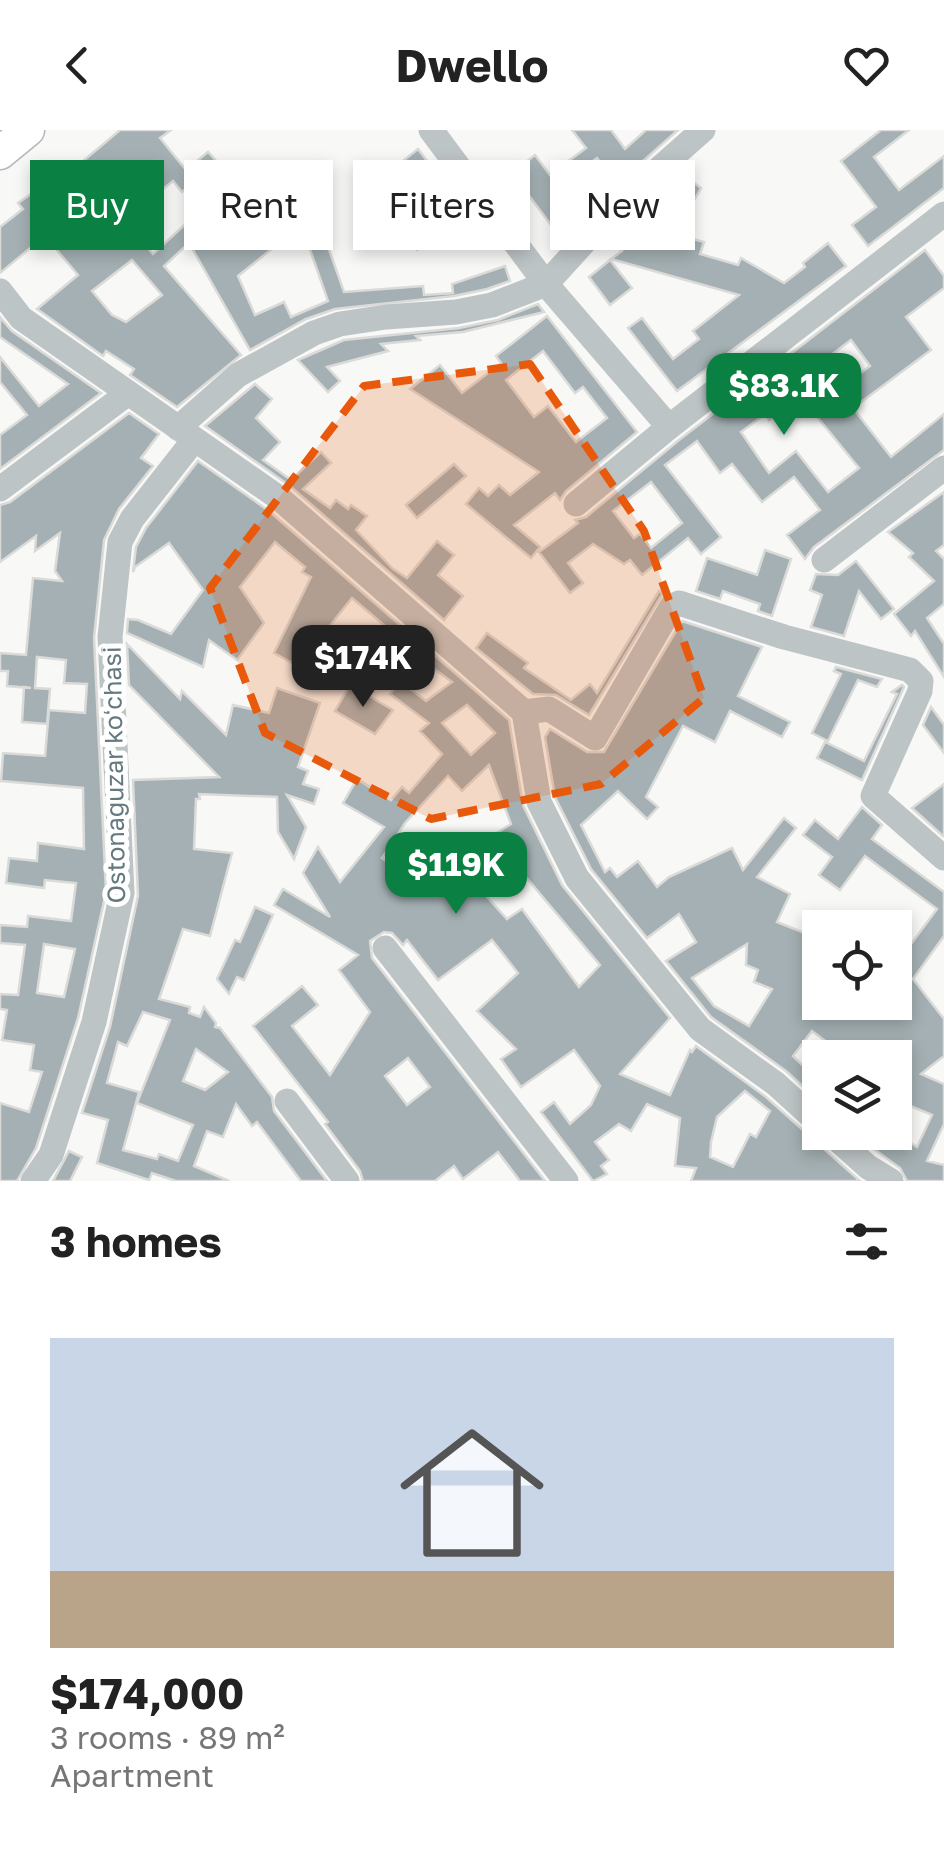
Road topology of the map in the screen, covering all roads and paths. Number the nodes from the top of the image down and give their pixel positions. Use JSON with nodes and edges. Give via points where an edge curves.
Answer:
{"nodes":[{"id":1,"x":28,"y":130,"type":"edge"},
{"id":2,"x":431,"y":130,"type":"edge"},
{"id":3,"x":703,"y":130,"type":"edge"},
{"id":4,"x":0,"y":153,"type":"edge"},
{"id":5,"x":944,"y":214,"type":"edge"},
{"id":6,"x":546,"y":284,"type":"junction"},
{"id":7,"x":0,"y":291,"type":"edge"},
{"id":8,"x":127,"y":394,"type":"junction"},
{"id":9,"x":668,"y":428,"type":"junction"},
{"id":10,"x":186,"y":434,"type":"junction"},
{"id":11,"x":944,"y":468,"type":"edge"},
{"id":12,"x":0,"y":489,"type":"edge"},
{"id":13,"x":576,"y":504,"type":"dead end"},
{"id":14,"x":824,"y":560,"type":"dead end"},
{"id":15,"x":524,"y":712,"type":"junction"},
{"id":16,"x":944,"y":858,"type":"edge"},
{"id":17,"x":386,"y":948,"type":"dead end"},
{"id":18,"x":287,"y":1101,"type":"dead end"},
{"id":19,"x":802,"y":1108,"type":"edge"},
{"id":20,"x":849,"y":1150,"type":"edge"},
{"id":21,"x":34,"y":1181,"type":"edge"},
{"id":22,"x":347,"y":1181,"type":"edge"},
{"id":23,"x":566,"y":1181,"type":"edge"},
{"id":24,"x":891,"y":1181,"type":"edge"}],
"edges":[{"from":1,"to":4,"type":"main road"},
{"from":2,"to":6,"type":"street"},
{"from":3,"to":6,"type":"street","via":[[617,206]]},
{"from":5,"to":9,"type":"street"},
{"from":6,"to":9,"type":"street"},
{"from":6,"to":10,"type":"street","name":"Ostonaguzar koʻchasi","via":[[492,305],[314,333],[238,375]]},
{"from":7,"to":8,"type":"street","via":[[21,318]]},
{"from":8,"to":10,"type":"street"},
{"from":8,"to":12,"type":"street"},
{"from":9,"to":13,"type":"street"},
{"from":10,"to":15,"type":"street","via":[[279,498]]},
{"from":10,"to":21,"type":"street","name":"Ostonaguzar koʻchasi","via":[[120,542],[110,637],[122,894],[94,1022],[51,1155]]},
{"from":11,"to":14,"type":"street"},
{"from":15,"to":16,"type":"street","via":[[549,709],[595,738],[679,603],[910,670],[920,691],[873,796]]},
{"from":15,"to":19,"type":"street","via":[[539,802],[578,878],[700,1028]]},
{"from":17,"to":23,"type":"street"},
{"from":18,"to":22,"type":"street"},
{"from":20,"to":24,"type":"street"}]}
